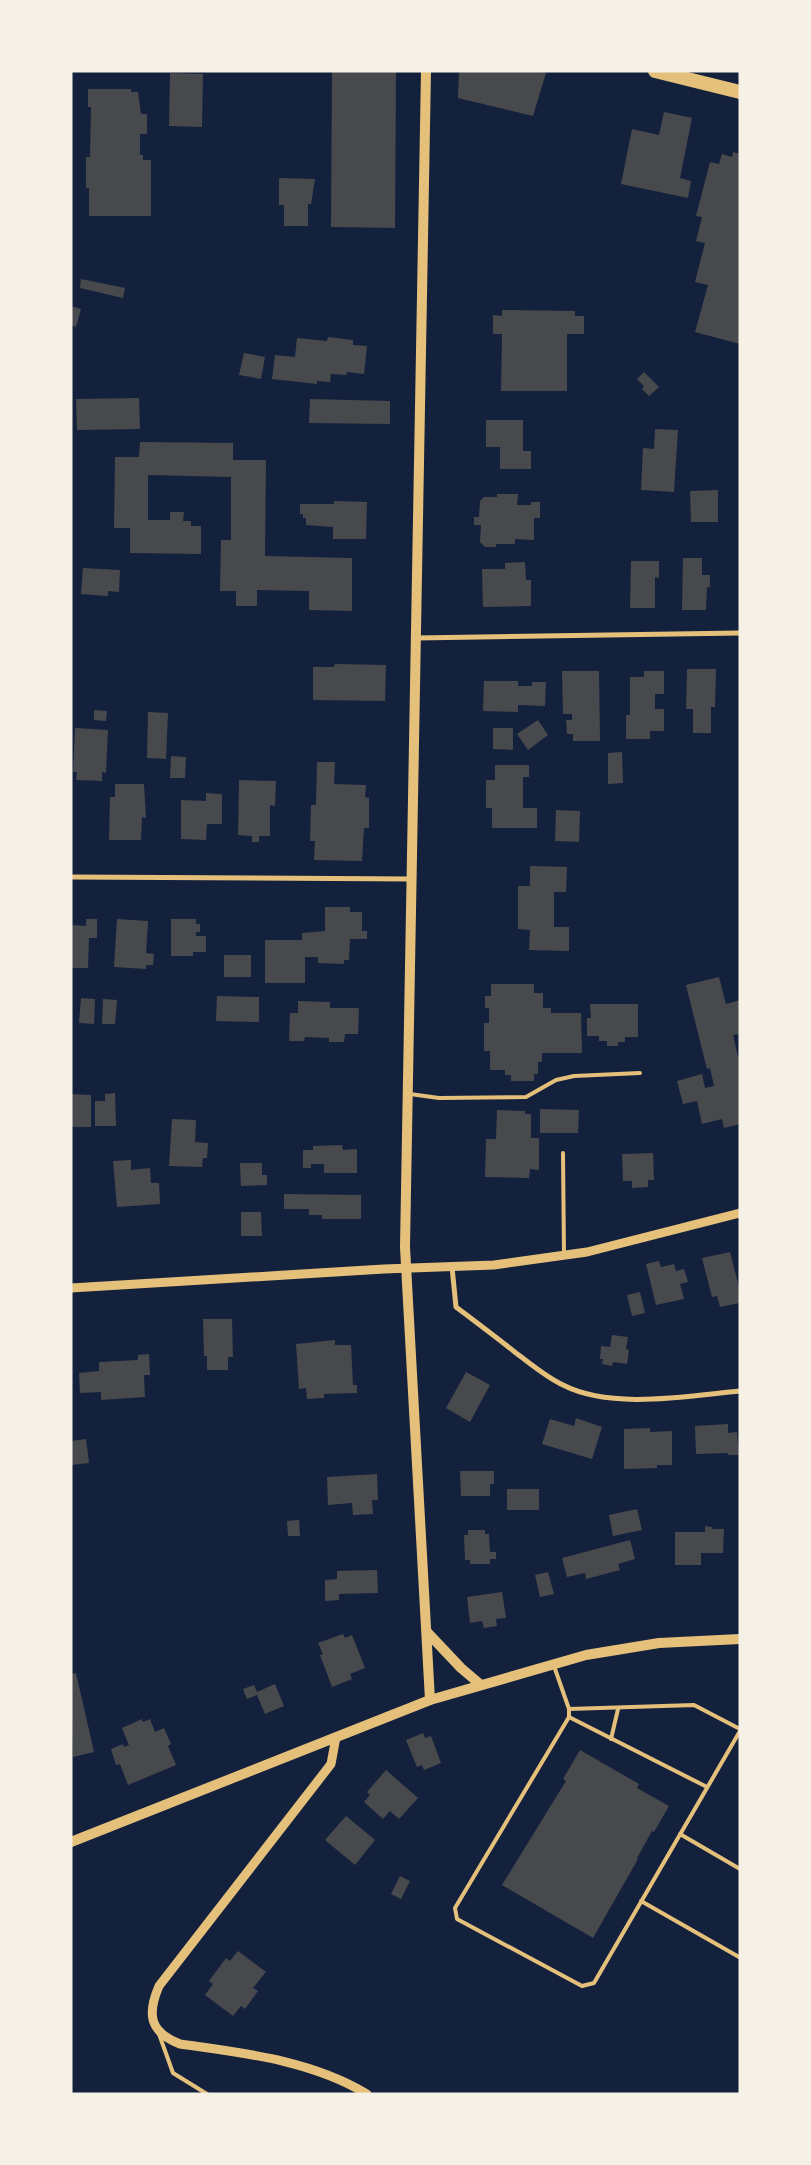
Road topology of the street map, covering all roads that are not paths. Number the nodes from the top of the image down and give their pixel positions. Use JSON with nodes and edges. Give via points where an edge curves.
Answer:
{"nodes":[{"id":1,"x":426,"y":71,"type":"edge"},
{"id":2,"x":655,"y":71,"type":"edge"},
{"id":3,"x":740,"y":92,"type":"edge"},
{"id":4,"x":740,"y":633,"type":"edge"},
{"id":5,"x":416,"y":638,"type":"junction"},
{"id":6,"x":71,"y":877,"type":"edge"},
{"id":7,"x":411,"y":879,"type":"junction"},
{"id":8,"x":640,"y":1073,"type":"dead end"},
{"id":9,"x":407,"y":1094,"type":"junction"},
{"id":10,"x":563,"y":1153,"type":"dead end"},
{"id":11,"x":740,"y":1213,"type":"edge"},
{"id":12,"x":564,"y":1256,"type":"junction"},
{"id":13,"x":452,"y":1267,"type":"junction"},
{"id":14,"x":406,"y":1269,"type":"junction"},
{"id":15,"x":71,"y":1288,"type":"edge"},
{"id":16,"x":740,"y":1391,"type":"edge"},
{"id":17,"x":427,"y":1632,"type":"junction"},
{"id":18,"x":740,"y":1639,"type":"edge"},
{"id":19,"x":554,"y":1664,"type":"junction"},
{"id":20,"x":481,"y":1685,"type":"junction"},
{"id":21,"x":430,"y":1700,"type":"junction"},
{"id":22,"x":569,"y":1709,"type":"junction"},
{"id":23,"x":618,"y":1709,"type":"junction"},
{"id":24,"x":569,"y":1717,"type":"junction"},
{"id":25,"x":740,"y":1730,"type":"edge"},
{"id":26,"x":336,"y":1737,"type":"junction"},
{"id":27,"x":611,"y":1739,"type":"junction"},
{"id":28,"x":707,"y":1787,"type":"junction"},
{"id":29,"x":680,"y":1834,"type":"junction"},
{"id":30,"x":71,"y":1842,"type":"edge"},
{"id":31,"x":740,"y":1869,"type":"edge"},
{"id":32,"x":641,"y":1901,"type":"junction"},
{"id":33,"x":738,"y":1957,"type":"edge"},
{"id":34,"x":158,"y":2032,"type":"junction"},
{"id":35,"x":207,"y":2094,"type":"edge"},
{"id":36,"x":366,"y":2094,"type":"edge"}],
"edges":[{"from":1,"to":5,"type":"main road"},
{"from":2,"to":3,"type":"highway"},
{"from":4,"to":5,"type":"street"},
{"from":5,"to":7,"type":"main road"},
{"from":6,"to":7,"type":"street"},
{"from":7,"to":9,"type":"main road"},
{"from":8,"to":9,"type":"lane","via":[[574,1076],[556,1080],[526,1097],[439,1098]]},
{"from":9,"to":14,"type":"main road"},
{"from":10,"to":12,"type":"lane"},
{"from":11,"to":12,"type":"street"},
{"from":12,"to":13,"type":"street"},
{"from":13,"to":14,"type":"street"},
{"from":13,"to":16,"type":"street","via":[[456,1306],[539,1371],[565,1386],[589,1394],[619,1398]]},
{"from":14,"to":15,"type":"street"},
{"from":14,"to":17,"type":"main road"},
{"from":17,"to":20,"type":"main road"},
{"from":17,"to":21,"type":"main road"},
{"from":18,"to":19,"type":"main road","via":[[659,1643],[586,1655]]},
{"from":19,"to":20,"type":"main road"},
{"from":19,"to":22,"type":"lane"},
{"from":20,"to":21,"type":"main road"},
{"from":21,"to":26,"type":"main road"},
{"from":22,"to":23,"type":"lane"},
{"from":22,"to":24,"type":"lane"},
{"from":23,"to":25,"type":"lane","via":[[694,1705]]},
{"from":23,"to":27,"type":"lane"},
{"from":24,"to":27,"type":"lane"},
{"from":24,"to":32,"type":"lane","via":[[455,1908],[457,1919],[587,1986],[594,1983]]},
{"from":25,"to":28,"type":"lane"},
{"from":26,"to":30,"type":"main road"},
{"from":26,"to":34,"type":"street","via":[[331,1764],[159,1986],[152,2009]]},
{"from":27,"to":28,"type":"lane"},
{"from":28,"to":29,"type":"lane"},
{"from":29,"to":31,"type":"lane"},
{"from":29,"to":32,"type":"lane"},
{"from":32,"to":33,"type":"lane"},
{"from":34,"to":35,"type":"lane","via":[[173,2073]]},
{"from":34,"to":36,"type":"street","via":[[180,2044],[261,2056],[311,2070]]}]}
